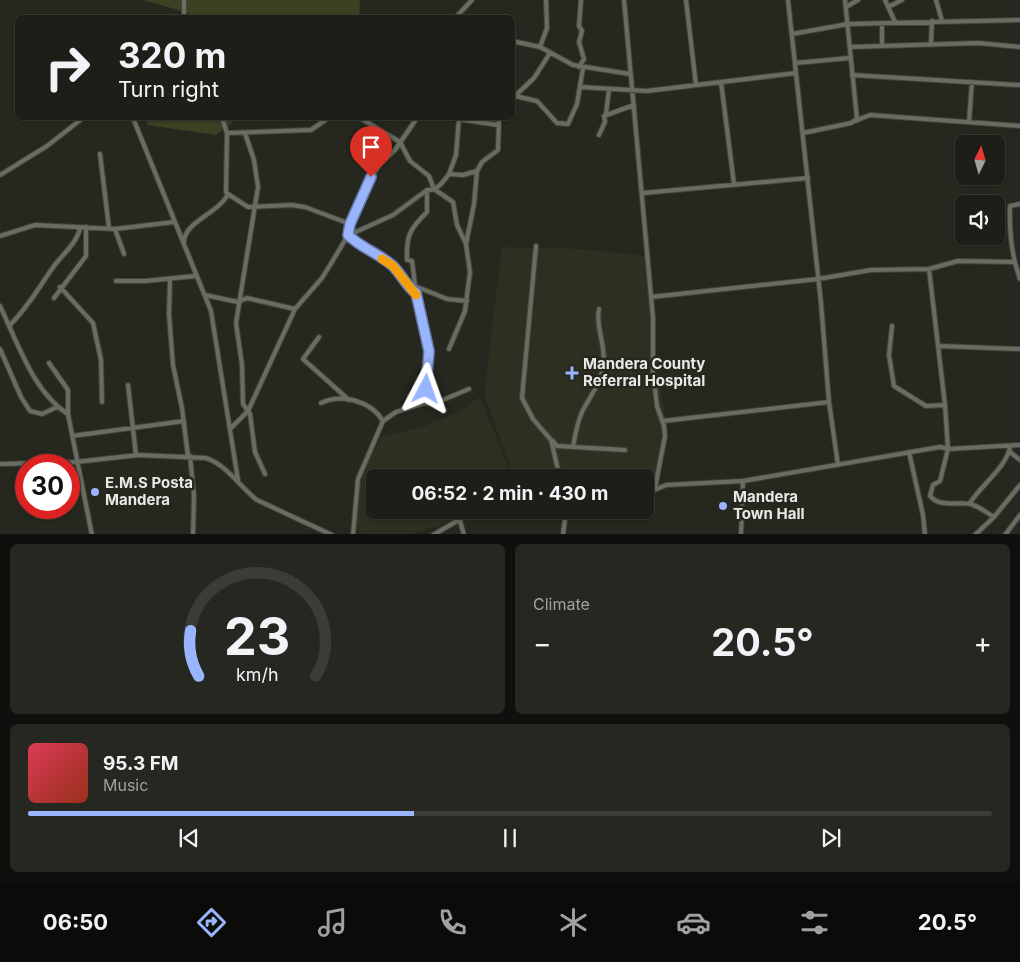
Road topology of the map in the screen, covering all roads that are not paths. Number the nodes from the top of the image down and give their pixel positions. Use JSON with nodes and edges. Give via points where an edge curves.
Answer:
{"nodes":[{"id":1,"x":184,"y":0,"type":"edge"},
{"id":2,"x":472,"y":0,"type":"edge"},
{"id":3,"x":546,"y":0,"type":"edge"},
{"id":4,"x":581,"y":0,"type":"edge"},
{"id":5,"x":624,"y":0,"type":"edge"},
{"id":6,"x":686,"y":0,"type":"edge"},
{"id":7,"x":788,"y":0,"type":"edge"},
{"id":8,"x":844,"y":0,"type":"edge"},
{"id":9,"x":858,"y":0,"type":"edge"},
{"id":10,"x":885,"y":0,"type":"edge"},
{"id":11,"x":902,"y":0,"type":"edge"},
{"id":12,"x":938,"y":1,"type":"edge"},
{"id":13,"x":846,"y":7,"type":"junction"},
{"id":14,"x":888,"y":7,"type":"junction"},
{"id":15,"x":184,"y":15,"type":"edge"},
{"id":16,"x":458,"y":15,"type":"edge"},
{"id":17,"x":1020,"y":20,"type":"edge"},
{"id":18,"x":932,"y":21,"type":"junction"},
{"id":19,"x":942,"y":21,"type":"junction"},
{"id":20,"x":895,"y":22,"type":"junction"},
{"id":21,"x":882,"y":23,"type":"junction"},
{"id":22,"x":848,"y":24,"type":"junction"},
{"id":23,"x":792,"y":34,"type":"junction"},
{"id":24,"x":515,"y":42,"type":"edge"},
{"id":25,"x":931,"y":44,"type":"junction"},
{"id":26,"x":882,"y":45,"type":"junction"},
{"id":27,"x":540,"y":47,"type":"junction"},
{"id":28,"x":850,"y":47,"type":"junction"},
{"id":29,"x":1020,"y":47,"type":"edge"},
{"id":30,"x":550,"y":53,"type":"junction"},
{"id":31,"x":850,"y":58,"type":"junction"},
{"id":32,"x":795,"y":63,"type":"junction"},
{"id":33,"x":581,"y":67,"type":"junction"},
{"id":34,"x":630,"y":74,"type":"junction"},
{"id":35,"x":796,"y":74,"type":"junction"},
{"id":36,"x":852,"y":75,"type":"junction"},
{"id":37,"x":721,"y":82,"type":"junction"},
{"id":38,"x":972,"y":82,"type":"junction"},
{"id":39,"x":696,"y":85,"type":"junction"},
{"id":40,"x":1020,"y":85,"type":"edge"},
{"id":41,"x":580,"y":86,"type":"junction"},
{"id":42,"x":609,"y":89,"type":"junction"},
{"id":43,"x":632,"y":91,"type":"junction"},
{"id":44,"x":515,"y":94,"type":"edge"},
{"id":45,"x":515,"y":95,"type":"edge"},
{"id":46,"x":634,"y":105,"type":"junction"},
{"id":47,"x":606,"y":114,"type":"junction"},
{"id":48,"x":80,"y":120,"type":"edge"},
{"id":49,"x":134,"y":120,"type":"edge"},
{"id":50,"x":223,"y":120,"type":"edge"},
{"id":51,"x":325,"y":120,"type":"edge"},
{"id":52,"x":363,"y":120,"type":"edge"},
{"id":53,"x":416,"y":120,"type":"edge"},
{"id":54,"x":458,"y":120,"type":"edge"},
{"id":55,"x":469,"y":120,"type":"edge"},
{"id":56,"x":499,"y":120,"type":"edge"},
{"id":57,"x":969,"y":122,"type":"junction"},
{"id":58,"x":851,"y":123,"type":"junction"},
{"id":59,"x":498,"y":125,"type":"junction"},
{"id":60,"x":1020,"y":126,"type":"edge"},
{"id":61,"x":227,"y":133,"type":"junction"},
{"id":62,"x":245,"y":133,"type":"junction"},
{"id":63,"x":803,"y":133,"type":"junction"},
{"id":64,"x":600,"y":135,"type":"dead end"},
{"id":65,"x":400,"y":142,"type":"junction"},
{"id":66,"x":100,"y":154,"type":"dead end"},
{"id":67,"x":477,"y":171,"type":"junction"},
{"id":68,"x":449,"y":174,"type":"junction"},
{"id":69,"x":0,"y":175,"type":"edge"},
{"id":70,"x":808,"y":178,"type":"junction"},
{"id":71,"x":734,"y":184,"type":"junction"},
{"id":72,"x":434,"y":189,"type":"junction"},
{"id":73,"x":427,"y":190,"type":"junction"},
{"id":74,"x":643,"y":192,"type":"junction"},
{"id":75,"x":228,"y":194,"type":"junction"},
{"id":76,"x":1020,"y":204,"type":"edge"},
{"id":77,"x":254,"y":207,"type":"junction"},
{"id":78,"x":174,"y":222,"type":"junction"},
{"id":79,"x":350,"y":224,"type":"junction"},
{"id":80,"x":86,"y":227,"type":"junction"},
{"id":81,"x":80,"y":228,"type":"junction"},
{"id":82,"x":109,"y":228,"type":"junction"},
{"id":83,"x":115,"y":229,"type":"junction"},
{"id":84,"x":348,"y":235,"type":"junction"},
{"id":85,"x":0,"y":236,"type":"edge"},
{"id":86,"x":184,"y":244,"type":"junction"},
{"id":87,"x":466,"y":244,"type":"junction"},
{"id":88,"x":536,"y":246,"type":"dead end"},
{"id":89,"x":124,"y":254,"type":"dead end"},
{"id":90,"x":1014,"y":262,"type":"junction"},
{"id":91,"x":929,"y":269,"type":"junction"},
{"id":92,"x":195,"y":276,"type":"junction"},
{"id":93,"x":818,"y":279,"type":"junction"},
{"id":94,"x":1020,"y":279,"type":"edge"},
{"id":95,"x":170,"y":280,"type":"junction"},
{"id":96,"x":116,"y":281,"type":"dead end"},
{"id":97,"x":415,"y":286,"type":"junction"},
{"id":98,"x":60,"y":287,"type":"junction"},
{"id":99,"x":416,"y":293,"type":"junction"},
{"id":100,"x":205,"y":295,"type":"junction"},
{"id":101,"x":651,"y":297,"type":"junction"},
{"id":102,"x":54,"y":298,"type":"dead end"},
{"id":103,"x":467,"y":301,"type":"junction"},
{"id":104,"x":238,"y":302,"type":"junction"},
{"id":105,"x":0,"y":306,"type":"edge"},
{"id":106,"x":294,"y":309,"type":"junction"},
{"id":107,"x":599,"y":309,"type":"dead end"},
{"id":108,"x":10,"y":325,"type":"junction"},
{"id":109,"x":892,"y":326,"type":"dead end"},
{"id":110,"x":319,"y":338,"type":"dead end"},
{"id":111,"x":938,"y":346,"type":"junction"},
{"id":112,"x":0,"y":349,"type":"edge"},
{"id":113,"x":449,"y":349,"type":"dead end"},
{"id":114,"x":1020,"y":349,"type":"edge"},
{"id":115,"x":50,"y":363,"type":"dead end"},
{"id":116,"x":518,"y":365,"type":"dead end"},
{"id":117,"x":524,"y":366,"type":"junction"},
{"id":118,"x":128,"y":385,"type":"dead end"},
{"id":119,"x":469,"y":389,"type":"dead end"},
{"id":120,"x":349,"y":400,"type":"junction"},
{"id":121,"x":102,"y":402,"type":"dead end"},
{"id":122,"x":829,"y":402,"type":"junction"},
{"id":123,"x":321,"y":403,"type":"dead end"},
{"id":124,"x":425,"y":403,"type":"junction"},
{"id":125,"x":945,"y":405,"type":"junction"},
{"id":126,"x":57,"y":407,"type":"junction"},
{"id":127,"x":248,"y":411,"type":"junction"},
{"id":128,"x":68,"y":414,"type":"junction"},
{"id":129,"x":184,"y":420,"type":"junction"},
{"id":130,"x":383,"y":421,"type":"junction"},
{"id":131,"x":662,"y":421,"type":"junction"},
{"id":132,"x":132,"y":427,"type":"junction"},
{"id":133,"x":230,"y":429,"type":"junction"},
{"id":134,"x":72,"y":436,"type":"junction"},
{"id":135,"x":551,"y":440,"type":"junction"},
{"id":136,"x":1020,"y":446,"type":"edge"},
{"id":137,"x":573,"y":447,"type":"junction"},
{"id":138,"x":948,"y":449,"type":"junction"},
{"id":139,"x":1010,"y":449,"type":"junction"},
{"id":140,"x":626,"y":450,"type":"dead end"},
{"id":141,"x":909,"y":452,"type":"junction"},
{"id":142,"x":75,"y":454,"type":"edge"},
{"id":143,"x":136,"y":455,"type":"junction"},
{"id":144,"x":189,"y":456,"type":"junction"},
{"id":145,"x":1020,"y":460,"type":"edge"},
{"id":146,"x":80,"y":462,"type":"edge"},
{"id":147,"x":0,"y":464,"type":"edge"},
{"id":148,"x":15,"y":464,"type":"edge"},
{"id":149,"x":838,"y":465,"type":"junction"},
{"id":150,"x":558,"y":469,"type":"edge"},
{"id":151,"x":264,"y":474,"type":"dead end"},
{"id":152,"x":80,"y":480,"type":"edge"},
{"id":153,"x":238,"y":480,"type":"junction"},
{"id":154,"x":743,"y":481,"type":"junction"},
{"id":155,"x":1020,"y":485,"type":"edge"},
{"id":156,"x":654,"y":488,"type":"joint"},
{"id":157,"x":970,"y":503,"type":"junction"},
{"id":158,"x":1020,"y":515,"type":"edge"},
{"id":159,"x":994,"y":517,"type":"junction"},
{"id":160,"x":463,"y":519,"type":"edge"},
{"id":161,"x":565,"y":519,"type":"edge"},
{"id":162,"x":460,"y":521,"type":"junction"},
{"id":163,"x":322,"y":529,"type":"junction"},
{"id":164,"x":92,"y":534,"type":"edge"},
{"id":165,"x":193,"y":534,"type":"edge"},
{"id":166,"x":321,"y":534,"type":"edge"},
{"id":167,"x":332,"y":534,"type":"edge"},
{"id":168,"x":353,"y":534,"type":"edge"},
{"id":169,"x":433,"y":534,"type":"edge"},
{"id":170,"x":464,"y":534,"type":"edge"},
{"id":171,"x":563,"y":534,"type":"edge"},
{"id":172,"x":741,"y":534,"type":"edge"},
{"id":173,"x":924,"y":534,"type":"edge"},
{"id":174,"x":975,"y":534,"type":"edge"},
{"id":175,"x":1005,"y":534,"type":"edge"}],
"edges":[{"from":1,"to":15,"type":"street"},
{"from":2,"to":16,"type":"street"},
{"from":3,"to":27,"type":"street","via":[[547,28]]},
{"from":4,"to":33,"type":"street","via":[[579,26],[584,59]]},
{"from":5,"to":34,"type":"street"},
{"from":6,"to":39,"type":"street"},
{"from":7,"to":23,"type":"street"},
{"from":8,"to":13,"type":"street"},
{"from":9,"to":13,"type":"street"},
{"from":10,"to":14,"type":"street"},
{"from":11,"to":14,"type":"street"},
{"from":12,"to":19,"type":"street"},
{"from":13,"to":22,"type":"street"},
{"from":14,"to":20,"type":"street"},
{"from":17,"to":19,"type":"street"},
{"from":18,"to":19,"type":"street"},
{"from":18,"to":20,"type":"street"},
{"from":18,"to":25,"type":"street"},
{"from":20,"to":21,"type":"street"},
{"from":21,"to":22,"type":"street"},
{"from":21,"to":26,"type":"street"},
{"from":22,"to":23,"type":"street"},
{"from":22,"to":28,"type":"street"},
{"from":23,"to":32,"type":"street"},
{"from":24,"to":27,"type":"street"},
{"from":25,"to":26,"type":"street"},
{"from":25,"to":29,"type":"street","via":[[978,43]]},
{"from":26,"to":28,"type":"street"},
{"from":27,"to":30,"type":"street"},
{"from":28,"to":31,"type":"street"},
{"from":30,"to":33,"type":"street"},
{"from":30,"to":44,"type":"street","via":[[534,78]]},
{"from":31,"to":32,"type":"street"},
{"from":31,"to":36,"type":"street"},
{"from":32,"to":35,"type":"street"},
{"from":33,"to":34,"type":"street"},
{"from":33,"to":41,"type":"street"},
{"from":34,"to":43,"type":"street"},
{"from":35,"to":37,"type":"street"},
{"from":35,"to":63,"type":"street"},
{"from":36,"to":38,"type":"street"},
{"from":36,"to":58,"type":"street","via":[[857,119]]},
{"from":37,"to":39,"type":"street"},
{"from":37,"to":71,"type":"street"},
{"from":38,"to":40,"type":"street"},
{"from":38,"to":57,"type":"street"},
{"from":39,"to":43,"type":"street"},
{"from":41,"to":42,"type":"street"},
{"from":41,"to":45,"type":"street","via":[[568,124],[557,123],[537,100]]},
{"from":42,"to":43,"type":"street"},
{"from":42,"to":47,"type":"street"},
{"from":43,"to":46,"type":"street"},
{"from":46,"to":47,"type":"street"},
{"from":46,"to":74,"type":"street"},
{"from":47,"to":64,"type":"street"},
{"from":48,"to":69,"type":"street","via":[[47,146]]},
{"from":49,"to":78,"type":"street"},
{"from":50,"to":61,"type":"street"},
{"from":51,"to":62,"type":"street","via":[[311,130]]},
{"from":52,"to":65,"type":"street"},
{"from":53,"to":65,"type":"street"},
{"from":54,"to":68,"type":"street","via":[[456,155]]},
{"from":55,"to":59,"type":"street"},
{"from":56,"to":59,"type":"street"},
{"from":57,"to":58,"type":"street","via":[[870,115]]},
{"from":57,"to":60,"type":"street"},
{"from":58,"to":63,"type":"street"},
{"from":59,"to":67,"type":"street","via":[[498,150],[482,162]]},
{"from":61,"to":62,"type":"street"},
{"from":61,"to":75,"type":"street"},
{"from":62,"to":77,"type":"street","via":[[258,187]]},
{"from":63,"to":70,"type":"street"},
{"from":65,"to":72,"type":"street","via":[[410,161],[429,176]]},
{"from":65,"to":79,"type":"street","via":[[371,177]]},
{"from":66,"to":82,"type":"street"},
{"from":67,"to":68,"type":"street"},
{"from":67,"to":87,"type":"street"},
{"from":68,"to":72,"type":"street"},
{"from":70,"to":71,"type":"street"},
{"from":70,"to":93,"type":"street"},
{"from":71,"to":74,"type":"street"},
{"from":72,"to":73,"type":"street"},
{"from":72,"to":87,"type":"street","via":[[453,202],[457,225]]},
{"from":73,"to":84,"type":"street","via":[[393,215]]},
{"from":73,"to":97,"type":"street","via":[[427,212],[409,232],[406,248],[408,260],[414,267]]},
{"from":74,"to":101,"type":"street"},
{"from":75,"to":77,"type":"street"},
{"from":75,"to":86,"type":"street","via":[[222,205],[190,227]]},
{"from":76,"to":90,"type":"street","via":[[1010,206]]},
{"from":77,"to":79,"type":"street","via":[[305,207]]},
{"from":77,"to":104,"type":"street"},
{"from":78,"to":83,"type":"street"},
{"from":78,"to":86,"type":"street"},
{"from":79,"to":84,"type":"street"},
{"from":80,"to":81,"type":"street"},
{"from":80,"to":82,"type":"street"},
{"from":80,"to":98,"type":"street","via":[[86,256]]},
{"from":81,"to":85,"type":"street","via":[[35,225]]},
{"from":81,"to":108,"type":"street","via":[[78,236],[48,274],[30,304]]},
{"from":82,"to":83,"type":"street"},
{"from":83,"to":89,"type":"street"},
{"from":84,"to":99,"type":"street","via":[[393,266]]},
{"from":84,"to":106,"type":"street","via":[[322,278]]},
{"from":86,"to":92,"type":"street"},
{"from":87,"to":103,"type":"street","via":[[470,272]]},
{"from":88,"to":117,"type":"street"},
{"from":90,"to":91,"type":"street","via":[[958,261]]},
{"from":90,"to":94,"type":"street"},
{"from":91,"to":93,"type":"street","via":[[871,270]]},
{"from":91,"to":111,"type":"street"},
{"from":92,"to":95,"type":"street"},
{"from":92,"to":100,"type":"street"},
{"from":93,"to":101,"type":"street"},
{"from":93,"to":122,"type":"street"},
{"from":95,"to":96,"type":"street"},
{"from":95,"to":129,"type":"street","via":[[173,365]]},
{"from":97,"to":99,"type":"street"},
{"from":97,"to":103,"type":"street","via":[[447,298]]},
{"from":98,"to":102,"type":"street"},
{"from":98,"to":121,"type":"street","via":[[93,323],[101,360]]},
{"from":99,"to":124,"type":"street","via":[[429,351]]},
{"from":100,"to":104,"type":"street"},
{"from":100,"to":133,"type":"street","via":[[211,311]]},
{"from":101,"to":131,"type":"street","via":[[653,371]]},
{"from":103,"to":113,"type":"street"},
{"from":104,"to":106,"type":"street","via":[[247,298]]},
{"from":104,"to":127,"type":"street","via":[[236,324],[243,404]]},
{"from":105,"to":108,"type":"street"},
{"from":106,"to":127,"type":"street"},
{"from":107,"to":137,"type":"street","via":[[597,319],[604,356],[602,376],[581,414]]},
{"from":108,"to":126,"type":"street","via":[[34,374]]},
{"from":109,"to":125,"type":"street","via":[[889,355],[894,386],[926,406]]},
{"from":110,"to":120,"type":"street","via":[[302,359]]},
{"from":111,"to":114,"type":"street"},
{"from":111,"to":125,"type":"street"},
{"from":112,"to":126,"type":"street","via":[[30,411],[42,414]]},
{"from":115,"to":128,"type":"street","via":[[68,390]]},
{"from":116,"to":117,"type":"street"},
{"from":117,"to":135,"type":"street","via":[[522,398],[532,419]]},
{"from":118,"to":132,"type":"street"},
{"from":119,"to":124,"type":"street","via":[[433,404]]},
{"from":120,"to":123,"type":"street"},
{"from":120,"to":130,"type":"street","via":[[371,407]]},
{"from":122,"to":131,"type":"street"},
{"from":122,"to":149,"type":"street"},
{"from":124,"to":130,"type":"street","via":[[396,412]]},
{"from":125,"to":138,"type":"street"},
{"from":126,"to":128,"type":"street"},
{"from":127,"to":133,"type":"street"},
{"from":127,"to":151,"type":"street","via":[[255,452]]},
{"from":128,"to":134,"type":"street"},
{"from":129,"to":132,"type":"street"},
{"from":129,"to":144,"type":"street"},
{"from":130,"to":168,"type":"street","via":[[358,479]]},
{"from":131,"to":156,"type":"street","via":[[665,436]]},
{"from":132,"to":134,"type":"street"},
{"from":132,"to":143,"type":"street"},
{"from":133,"to":153,"type":"street"},
{"from":134,"to":142,"type":"street"},
{"from":135,"to":137,"type":"street","via":[[557,446]]},
{"from":135,"to":150,"type":"street"},
{"from":136,"to":139,"type":"street"},
{"from":137,"to":140,"type":"street"},
{"from":138,"to":139,"type":"street"},
{"from":138,"to":141,"type":"street","via":[[940,447]]},
{"from":138,"to":157,"type":"street","via":[[940,481],[933,485],[930,496],[948,504]]},
{"from":139,"to":145,"type":"street"},
{"from":139,"to":157,"type":"street"},
{"from":141,"to":149,"type":"street"},
{"from":141,"to":173,"type":"street"},
{"from":143,"to":144,"type":"street"},
{"from":143,"to":146,"type":"street"},
{"from":144,"to":153,"type":"street","via":[[213,460]]},
{"from":144,"to":165,"type":"street","via":[[194,496]]},
{"from":147,"to":148,"type":"street"},
{"from":149,"to":154,"type":"street"},
{"from":152,"to":164,"type":"street"},
{"from":153,"to":163,"type":"street","via":[[257,500]]},
{"from":154,"to":156,"type":"street"},
{"from":154,"to":172,"type":"street"},
{"from":155,"to":159,"type":"street"},
{"from":157,"to":159,"type":"street"},
{"from":158,"to":175,"type":"street"},
{"from":159,"to":174,"type":"street"},
{"from":160,"to":162,"type":"street"},
{"from":161,"to":171,"type":"street"},
{"from":162,"to":169,"type":"street"},
{"from":162,"to":170,"type":"street"},
{"from":163,"to":166,"type":"street"},
{"from":163,"to":167,"type":"street"}]}
